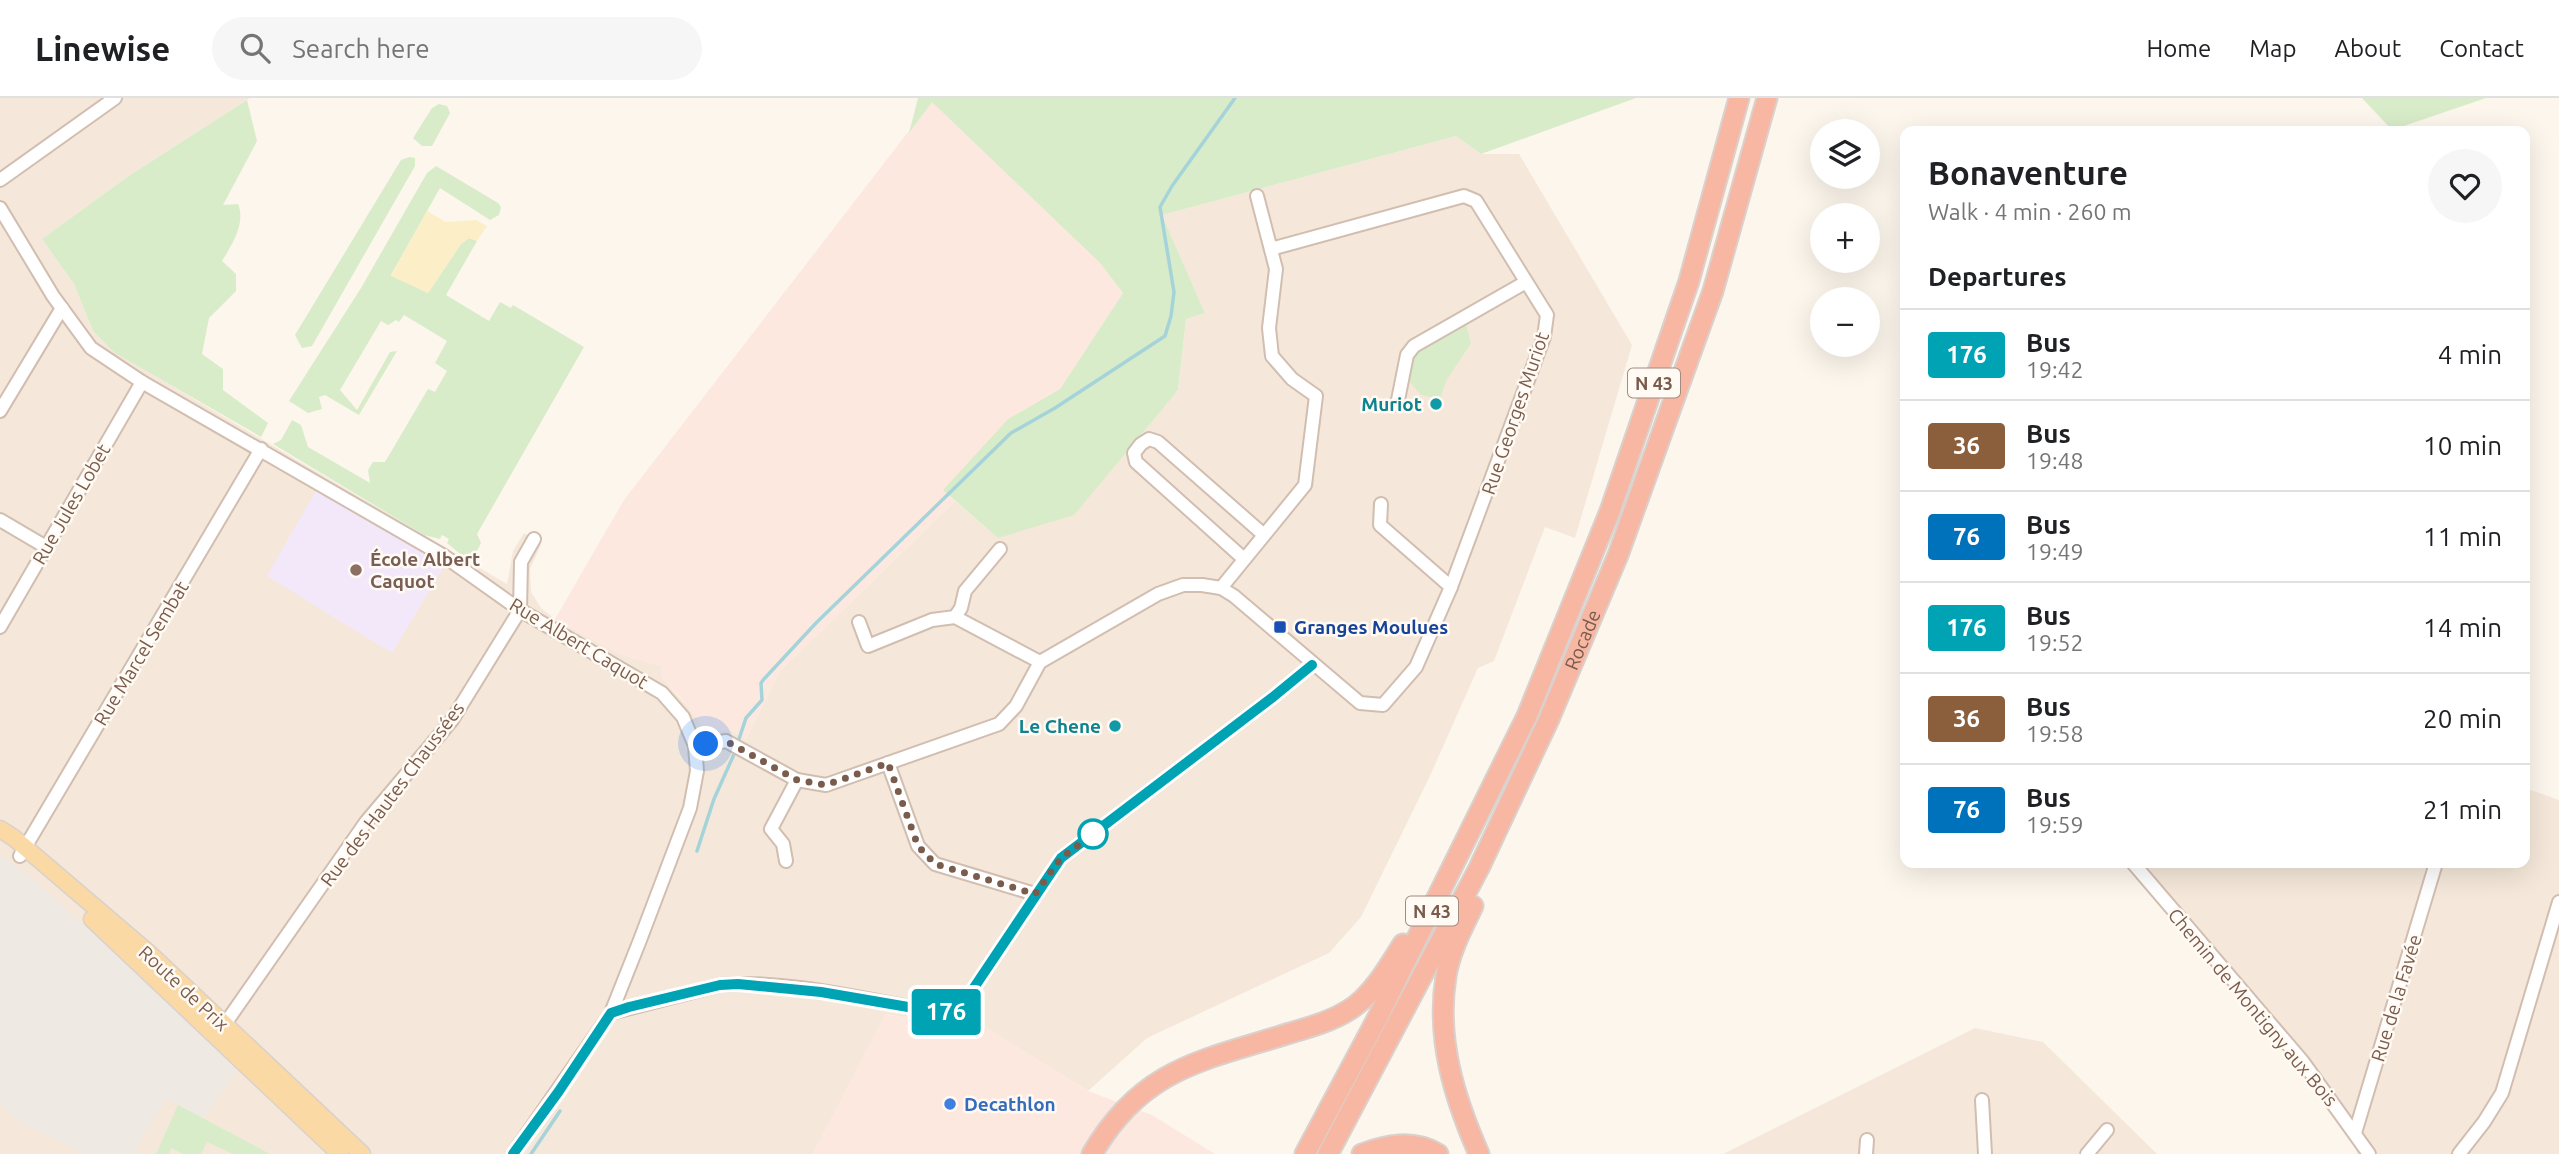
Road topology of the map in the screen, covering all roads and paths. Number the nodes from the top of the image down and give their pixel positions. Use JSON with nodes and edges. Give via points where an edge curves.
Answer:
{"nodes":[{"id":1,"x":115,"y":98,"type":"edge"},
{"id":2,"x":1739,"y":98,"type":"edge"},
{"id":3,"x":1767,"y":98,"type":"edge"},
{"id":4,"x":0,"y":180,"type":"edge"},
{"id":5,"x":1257,"y":196,"type":"dead end"},
{"id":6,"x":0,"y":208,"type":"edge"},
{"id":7,"x":1271,"y":249,"type":"junction"},
{"id":8,"x":1526,"y":282,"type":"junction"},
{"id":9,"x":62,"y":308,"type":"junction"},
{"id":10,"x":142,"y":382,"type":"junction"},
{"id":11,"x":1397,"y":405,"type":"dead end"},
{"id":12,"x":0,"y":411,"type":"edge"},
{"id":13,"x":261,"y":449,"type":"junction"},
{"id":14,"x":1381,"y":504,"type":"dead end"},
{"id":15,"x":0,"y":520,"type":"edge"},
{"id":16,"x":1264,"y":535,"type":"junction"},
{"id":17,"x":534,"y":539,"type":"dead end"},
{"id":18,"x":46,"y":547,"type":"junction"},
{"id":19,"x":1000,"y":549,"type":"dead end"},
{"id":20,"x":1244,"y":559,"type":"junction"},
{"id":21,"x":1451,"y":587,"type":"junction"},
{"id":22,"x":1221,"y":588,"type":"junction"},
{"id":23,"x":520,"y":610,"type":"junction"},
{"id":24,"x":955,"y":617,"type":"junction"},
{"id":25,"x":859,"y":622,"type":"dead end"},
{"id":26,"x":0,"y":626,"type":"edge"},
{"id":27,"x":1040,"y":662,"type":"junction"},
{"id":28,"x":1312,"y":665,"type":"junction"},
{"id":29,"x":695,"y":746,"type":"junction"},
{"id":30,"x":888,"y":763,"type":"junction"},
{"id":31,"x":797,"y":780,"type":"junction"},
{"id":32,"x":1496,"y":782,"type":"junction"},
{"id":33,"x":0,"y":829,"type":"edge"},
{"id":34,"x":0,"y":840,"type":"edge"},
{"id":35,"x":23,"y":852,"type":"junction"},
{"id":36,"x":786,"y":861,"type":"dead end"},
{"id":37,"x":1479,"y":867,"type":"junction"},
{"id":38,"x":2137,"y":868,"type":"edge"},
{"id":39,"x":2434,"y":868,"type":"edge"},
{"id":40,"x":1035,"y":894,"type":"junction"},
{"id":41,"x":2559,"y":902,"type":"edge"},
{"id":42,"x":611,"y":1013,"type":"junction"},
{"id":43,"x":220,"y":1031,"type":"junction"},
{"id":44,"x":1982,"y":1100,"type":"dead end"},
{"id":45,"x":2107,"y":1130,"type":"dead end"},
{"id":46,"x":2355,"y":1133,"type":"junction"},
{"id":47,"x":1867,"y":1140,"type":"dead end"},
{"id":48,"x":340,"y":1154,"type":"edge"},
{"id":49,"x":362,"y":1154,"type":"edge"},
{"id":50,"x":513,"y":1154,"type":"edge"},
{"id":51,"x":1091,"y":1154,"type":"edge"},
{"id":52,"x":1305,"y":1154,"type":"edge"},
{"id":53,"x":1328,"y":1154,"type":"edge"},
{"id":54,"x":1362,"y":1154,"type":"edge"},
{"id":55,"x":1437,"y":1154,"type":"edge"},
{"id":56,"x":1479,"y":1154,"type":"edge"},
{"id":57,"x":1866,"y":1154,"type":"edge"},
{"id":58,"x":1985,"y":1154,"type":"edge"},
{"id":59,"x":2087,"y":1154,"type":"edge"},
{"id":60,"x":2369,"y":1154,"type":"edge"},
{"id":61,"x":2459,"y":1154,"type":"edge"}],
"edges":[{"from":1,"to":4,"type":"street"},
{"from":2,"to":32,"type":"highway","number":"N 43","via":[[1689,281],[1615,498]]},
{"from":3,"to":37,"type":"highway","name":"Rocade","number":"N 43","via":[[1713,291],[1618,555],[1549,719]]},
{"from":5,"to":7,"type":"street"},
{"from":6,"to":9,"type":"street","name":"Rue Albert Caquot"},
{"from":7,"to":8,"type":"street","name":"Rue Georges Muriot","via":[[1464,197],[1476,201]]},
{"from":7,"to":16,"type":"street","via":[[1276,269],[1269,328],[1272,356],[1292,379],[1316,396],[1305,485]]},
{"from":8,"to":11,"type":"street","via":[[1414,345],[1407,355]]},
{"from":8,"to":21,"type":"street","name":"Rue Georges Muriot","via":[[1547,315],[1544,337]]},
{"from":9,"to":10,"type":"street","name":"Rue Albert Caquot","via":[[91,348]]},
{"from":9,"to":12,"type":"street"},
{"from":10,"to":13,"type":"street","name":"Rue Albert Caquot"},
{"from":10,"to":18,"type":"street","name":"Rue Jules Lobet"},
{"from":13,"to":23,"type":"street","name":"Rue Albert Caquot","via":[[444,556]]},
{"from":13,"to":35,"type":"street","name":"Rue Marcel Sembat"},
{"from":14,"to":21,"type":"street","via":[[1380,525]]},
{"from":15,"to":18,"type":"street"},
{"from":16,"to":20,"type":"street"},
{"from":16,"to":20,"type":"street","via":[[1158,442],[1149,439],[1141,444],[1134,453],[1136,462]]},
{"from":17,"to":23,"type":"street","via":[[520,562]]},
{"from":18,"to":26,"type":"street","name":"Rue Jules Lobet"},
{"from":19,"to":24,"type":"street","via":[[965,591]]},
{"from":20,"to":22,"type":"street"},
{"from":21,"to":28,"type":"street","name":"Rue Georges Muriot","via":[[1416,667],[1383,705],[1360,703]]},
{"from":22,"to":27,"type":"street","via":[[1183,585],[1158,594]]},
{"from":22,"to":28,"type":"street"},
{"from":23,"to":29,"type":"street","name":"Rue Albert Caquot","via":[[662,693],[683,718]]},
{"from":23,"to":43,"type":"street","name":"Rue des Hautes Chaussées","via":[[452,720],[366,822]]},
{"from":24,"to":25,"type":"street","via":[[932,620],[868,646]]},
{"from":24,"to":27,"type":"street"},
{"from":27,"to":30,"type":"street","via":[[1016,706],[999,724]]},
{"from":28,"to":40,"type":"street","via":[[1061,858]]},
{"from":29,"to":31,"type":"street","via":[[726,741]]},
{"from":29,"to":42,"type":"street","name":"Rue Albert Caquot","via":[[697,771],[690,808]]},
{"from":30,"to":31,"type":"street","via":[[826,785]]},
{"from":30,"to":40,"type":"street","via":[[918,846],[935,864]]},
{"from":31,"to":36,"type":"street","via":[[771,828],[783,844]]},
{"from":32,"to":51,"type":"highway","via":[[1414,927],[1361,1001],[1314,1026],[1173,1072],[1126,1106]]},
{"from":32,"to":52,"type":"highway","number":"N 43"},
{"from":33,"to":35,"type":"main road","name":"Route de Prix"},
{"from":34,"to":35,"type":"main road","name":"Route de Prix"},
{"from":35,"to":43,"type":"main road","name":"Route de Prix","via":[[151,955]]},
{"from":37,"to":53,"type":"highway","name":"Rocade","number":"N 43"},
{"from":37,"to":56,"type":"highway","via":[[1477,897],[1455,942],[1443,1006],[1444,1045],[1452,1083]]},
{"from":38,"to":46,"type":"street","name":"Chemin de Montigny aux Bois","via":[[2303,1062]]},
{"from":39,"to":46,"type":"street","name":"Rue de la Favée"},
{"from":40,"to":42,"type":"street","via":[[959,1010],[943,1013],[821,992],[738,984]]},
{"from":41,"to":61,"type":"street","via":[[2502,1093]]},
{"from":42,"to":50,"type":"street","name":"Rue Albert Caquot"},
{"from":43,"to":48,"type":"main road","name":"Route de Prix"},
{"from":43,"to":49,"type":"main road","name":"Route de Prix"},
{"from":44,"to":58,"type":"street"},
{"from":45,"to":59,"type":"street"},
{"from":46,"to":60,"type":"street","name":"Chemin de Montigny aux Bois"},
{"from":47,"to":57,"type":"street"},
{"from":54,"to":55,"type":"highway","via":[[1403,1143]]}]}
